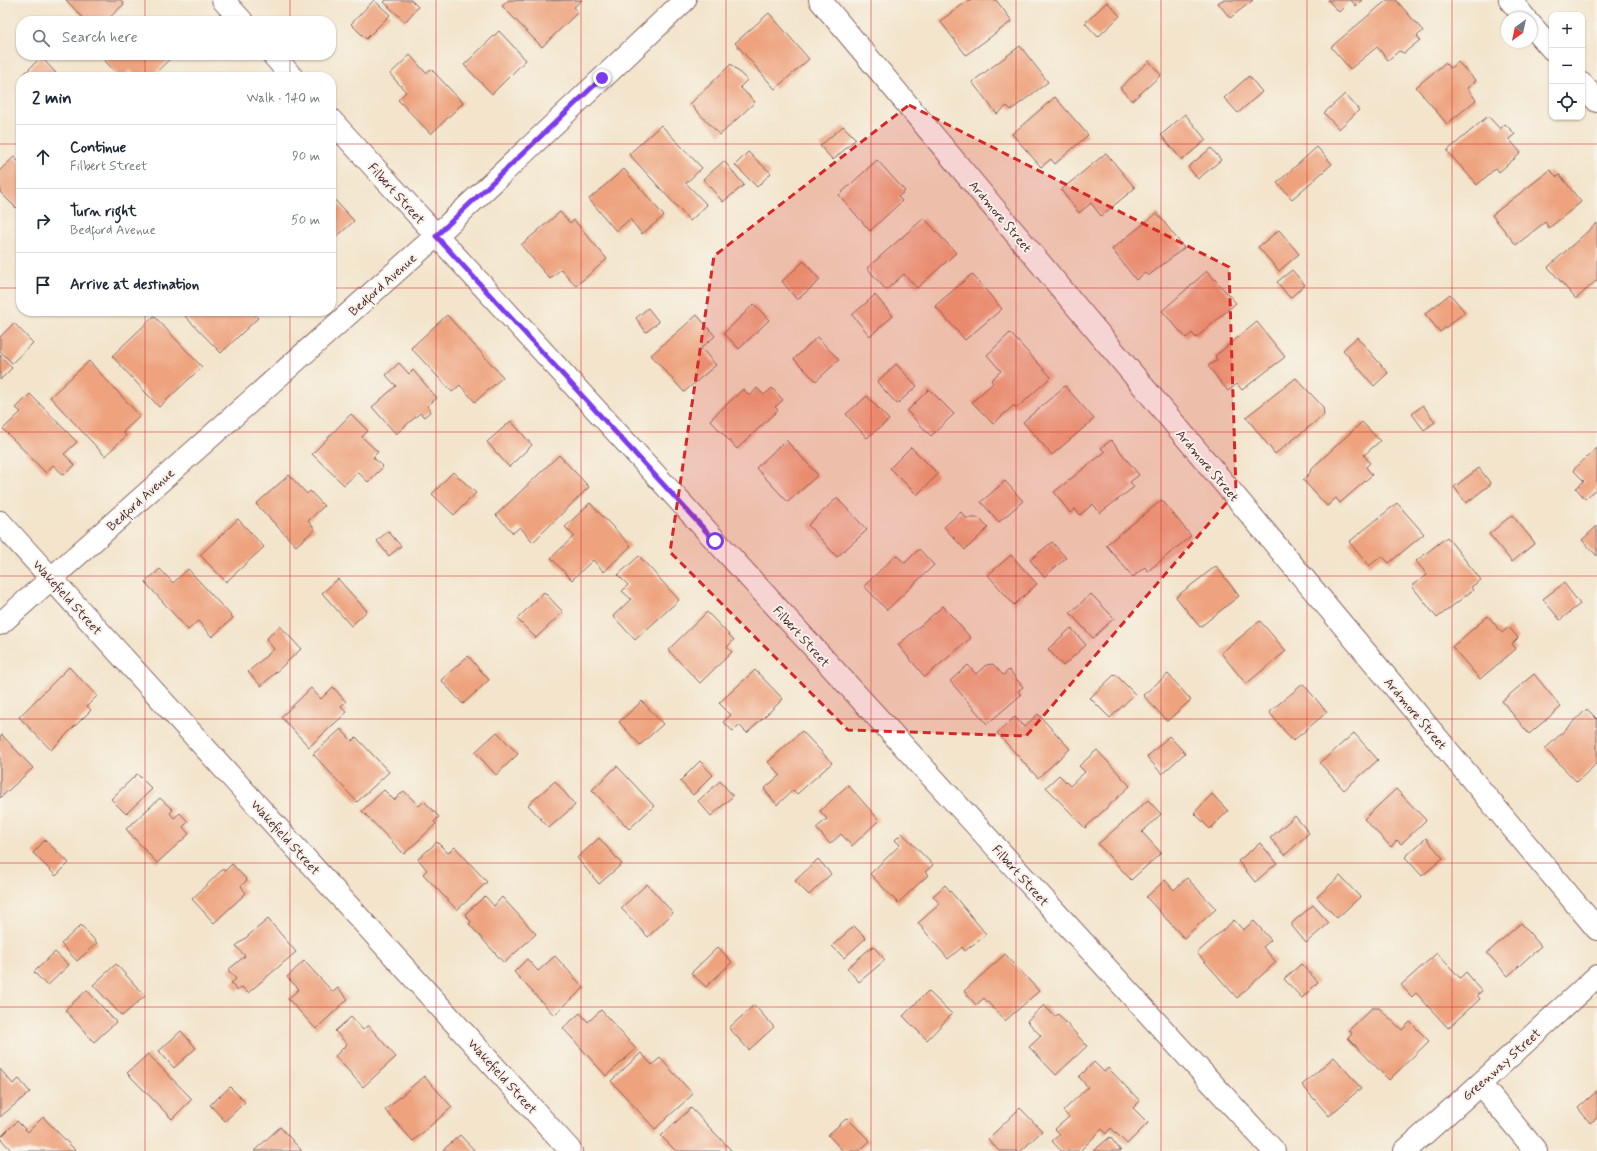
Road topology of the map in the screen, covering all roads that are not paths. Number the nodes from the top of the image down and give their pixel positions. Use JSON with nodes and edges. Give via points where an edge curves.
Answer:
{"nodes":[{"id":1,"x":223,"y":0,"type":"edge"},
{"id":2,"x":685,"y":0,"type":"edge"},
{"id":3,"x":820,"y":0,"type":"edge"},
{"id":4,"x":1510,"y":0,"type":"edge"},
{"id":5,"x":1520,"y":12,"type":"edge"},
{"id":6,"x":237,"y":16,"type":"edge"},
{"id":7,"x":1537,"y":32,"type":"edge"},
{"id":8,"x":1551,"y":48,"type":"edge"},
{"id":9,"x":277,"y":60,"type":"edge"},
{"id":10,"x":287,"y":72,"type":"edge"},
{"id":11,"x":1585,"y":87,"type":"edge"},
{"id":12,"x":1597,"y":101,"type":"edge"},
{"id":13,"x":336,"y":126,"type":"edge"},
{"id":14,"x":436,"y":236,"type":"junction"},
{"id":15,"x":0,"y":522,"type":"edge"},
{"id":16,"x":51,"y":578,"type":"junction"},
{"id":17,"x":0,"y":624,"type":"edge"},
{"id":18,"x":1597,"y":929,"type":"edge"},
{"id":19,"x":1597,"y":976,"type":"edge"},
{"id":20,"x":1480,"y":1084,"type":"junction"},
{"id":21,"x":571,"y":1151,"type":"edge"},
{"id":22,"x":1274,"y":1151,"type":"edge"},
{"id":23,"x":1405,"y":1151,"type":"edge"},
{"id":24,"x":1536,"y":1151,"type":"edge"}],
"edges":[{"from":1,"to":6,"type":"street"},
{"from":2,"to":14,"type":"street","name":"Bedford Avenue"},
{"from":3,"to":18,"type":"street","name":"Ardmore Street"},
{"from":4,"to":5,"type":"street"},
{"from":7,"to":8,"type":"street"},
{"from":9,"to":10,"type":"street"},
{"from":11,"to":12,"type":"street"},
{"from":13,"to":14,"type":"street","name":"Filbert Street"},
{"from":14,"to":16,"type":"street","name":"Bedford Avenue"},
{"from":14,"to":22,"type":"street","name":"Filbert Street"},
{"from":15,"to":16,"type":"street","name":"Wakefield Street"},
{"from":16,"to":17,"type":"street","name":"Bedford Avenue"},
{"from":16,"to":21,"type":"street","name":"Wakefield Street"},
{"from":19,"to":20,"type":"street","name":"Greenway Street"},
{"from":20,"to":23,"type":"street","name":"Greenway Street"},
{"from":20,"to":24,"type":"street"}]}
